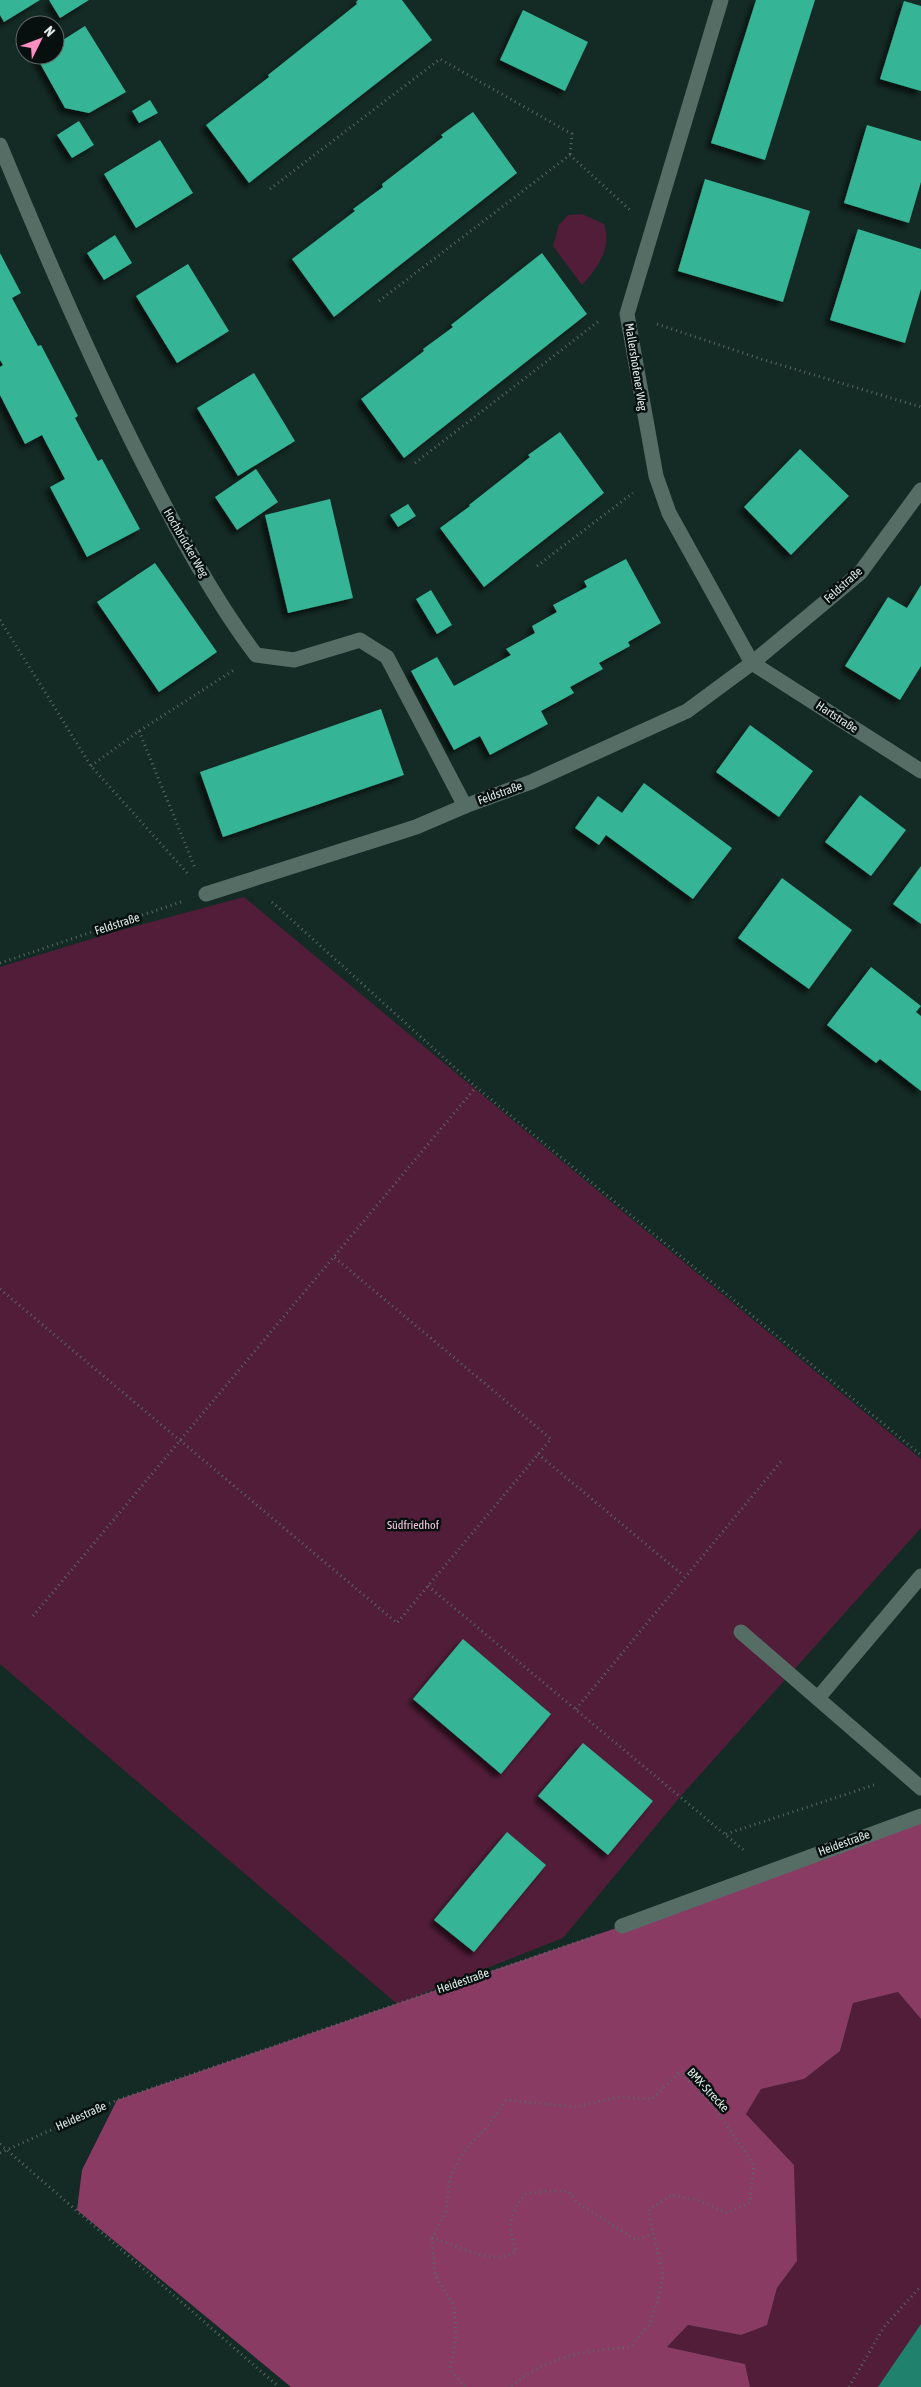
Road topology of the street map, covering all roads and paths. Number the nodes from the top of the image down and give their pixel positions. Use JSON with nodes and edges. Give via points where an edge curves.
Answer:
{"nodes":[{"id":1,"x":721,"y":0,"type":"edge"},
{"id":2,"x":0,"y":145,"type":"edge"},
{"id":3,"x":570,"y":155,"type":"junction"},
{"id":4,"x":270,"y":189,"type":"dead end"},
{"id":5,"x":632,"y":212,"type":"dead end"},
{"id":6,"x":379,"y":301,"type":"dead end"},
{"id":7,"x":656,"y":476,"type":"junction"},
{"id":8,"x":921,"y":490,"type":"edge"},
{"id":9,"x":537,"y":566,"type":"dead end"},
{"id":10,"x":0,"y":620,"type":"edge"},
{"id":11,"x":256,"y":655,"type":"junction"},
{"id":12,"x":752,"y":664,"type":"junction"},
{"id":13,"x":139,"y":731,"type":"junction"},
{"id":14,"x":91,"y":766,"type":"junction"},
{"id":15,"x":921,"y":771,"type":"edge"},
{"id":16,"x":465,"y":806,"type":"junction"},
{"id":17,"x":251,"y":879,"type":"junction"},
{"id":18,"x":206,"y":894,"type":"junction"},
{"id":19,"x":0,"y":963,"type":"edge"},
{"id":20,"x":476,"y":1087,"type":"junction"},
{"id":21,"x":334,"y":1257,"type":"junction"},
{"id":22,"x":0,"y":1289,"type":"edge"},
{"id":23,"x":180,"y":1441,"type":"junction"},
{"id":24,"x":538,"y":1454,"type":"junction"},
{"id":25,"x":921,"y":1455,"type":"edge"},
{"id":26,"x":783,"y":1459,"type":"dead end"},
{"id":27,"x":684,"y":1576,"type":"junction"},
{"id":28,"x":921,"y":1576,"type":"edge"},
{"id":29,"x":428,"y":1586,"type":"junction"},
{"id":30,"x":33,"y":1616,"type":"dead end"},
{"id":31,"x":742,"y":1632,"type":"dead end"},
{"id":32,"x":818,"y":1698,"type":"junction"},
{"id":33,"x":576,"y":1709,"type":"junction"},
{"id":34,"x":905,"y":1775,"type":"junction"},
{"id":35,"x":921,"y":1788,"type":"edge"},
{"id":36,"x":921,"y":1816,"type":"edge"},
{"id":37,"x":726,"y":1835,"type":"junction"},
{"id":38,"x":769,"y":1871,"type":"junction"},
{"id":39,"x":622,"y":1926,"type":"joint"},
{"id":40,"x":0,"y":2144,"type":"edge"},
{"id":41,"x":6,"y":2149,"type":"junction"},
{"id":42,"x":0,"y":2153,"type":"edge"},
{"id":43,"x":653,"y":2234,"type":"junction"},
{"id":44,"x":432,"y":2238,"type":"junction"},
{"id":45,"x":921,"y":2286,"type":"edge"},
{"id":46,"x":279,"y":2387,"type":"edge"},
{"id":47,"x":465,"y":2387,"type":"edge"},
{"id":48,"x":511,"y":2387,"type":"edge"},
{"id":49,"x":849,"y":2387,"type":"edge"}],
"edges":[{"from":1,"to":7,"type":"street","name":"Mallershofener Weg","via":[[627,314]]},
{"from":2,"to":11,"type":"street","name":"Hochbrücker Weg","via":[[109,397],[176,529]]},
{"from":3,"to":4,"type":"path","via":[[572,134],[440,59]]},
{"from":3,"to":5,"type":"path"},
{"from":3,"to":6,"type":"path"},
{"from":7,"to":9,"type":"path"},
{"from":7,"to":12,"type":"street","name":"Mallershofener Weg","via":[[669,513]]},
{"from":8,"to":12,"type":"street","name":"Feldstraße","via":[[860,572]]},
{"from":10,"to":14,"type":"path"},
{"from":11,"to":13,"type":"path"},
{"from":11,"to":16,"type":"street","via":[[294,660],[360,640],[387,657]]},
{"from":12,"to":15,"type":"street","name":"Hartstraße"},
{"from":12,"to":16,"type":"street","name":"Feldstraße","via":[[687,711],[530,782]]},
{"from":13,"to":14,"type":"path"},
{"from":13,"to":18,"type":"path"},
{"from":14,"to":18,"type":"path"},
{"from":16,"to":17,"type":"street","name":"Feldstraße","via":[[416,827]]},
{"from":17,"to":18,"type":"street","name":"Feldstraße"},
{"from":17,"to":20,"type":"path","via":[[271,901]]},
{"from":18,"to":19,"type":"path","name":"Feldstraße"},
{"from":20,"to":21,"type":"path"},
{"from":20,"to":25,"type":"path"},
{"from":21,"to":23,"type":"path"},
{"from":21,"to":24,"type":"path","via":[[551,1439]]},
{"from":22,"to":23,"type":"path"},
{"from":23,"to":29,"type":"path","via":[[397,1623]]},
{"from":23,"to":30,"type":"path"},
{"from":24,"to":27,"type":"path"},
{"from":24,"to":29,"type":"path"},
{"from":26,"to":27,"type":"path"},
{"from":27,"to":33,"type":"path"},
{"from":28,"to":32,"type":"street"},
{"from":29,"to":33,"type":"path"},
{"from":31,"to":32,"type":"street"},
{"from":32,"to":34,"type":"street"},
{"from":33,"to":37,"type":"path"},
{"from":34,"to":35,"type":"street"},
{"from":34,"to":37,"type":"path"},
{"from":36,"to":38,"type":"street","name":"Heidestraße"},
{"from":37,"to":38,"type":"path"},
{"from":38,"to":39,"type":"street","name":"Heidestraße"},
{"from":39,"to":41,"type":"path","name":"Heidestraße","via":[[117,2100]]},
{"from":40,"to":41,"type":"path"},
{"from":41,"to":42,"type":"path","name":"Heidestraße"},
{"from":41,"to":46,"type":"path"},
{"from":43,"to":44,"type":"path","via":[[636,2240],[578,2203],[568,2191],[548,2191],[524,2194],[512,2210],[510,2231],[516,2252],[497,2257]]},
{"from":43,"to":44,"type":"path","name":"BMX-Strecke","via":[[648,2211],[671,2195],[698,2200],[727,2212],[750,2202],[754,2165],[713,2105],[680,2072],[652,2099],[618,2097],[577,2107],[506,2100],[464,2151],[450,2178],[446,2212]]},
{"from":43,"to":48,"type":"path","name":"BMX-Strecke","via":[[663,2275],[660,2296],[650,2324],[630,2347],[577,2352],[525,2374]]},
{"from":44,"to":47,"type":"path","via":[[435,2275],[454,2305],[456,2337],[450,2369]]},
{"from":45,"to":49,"type":"path","via":[[884,2327]]}]}
